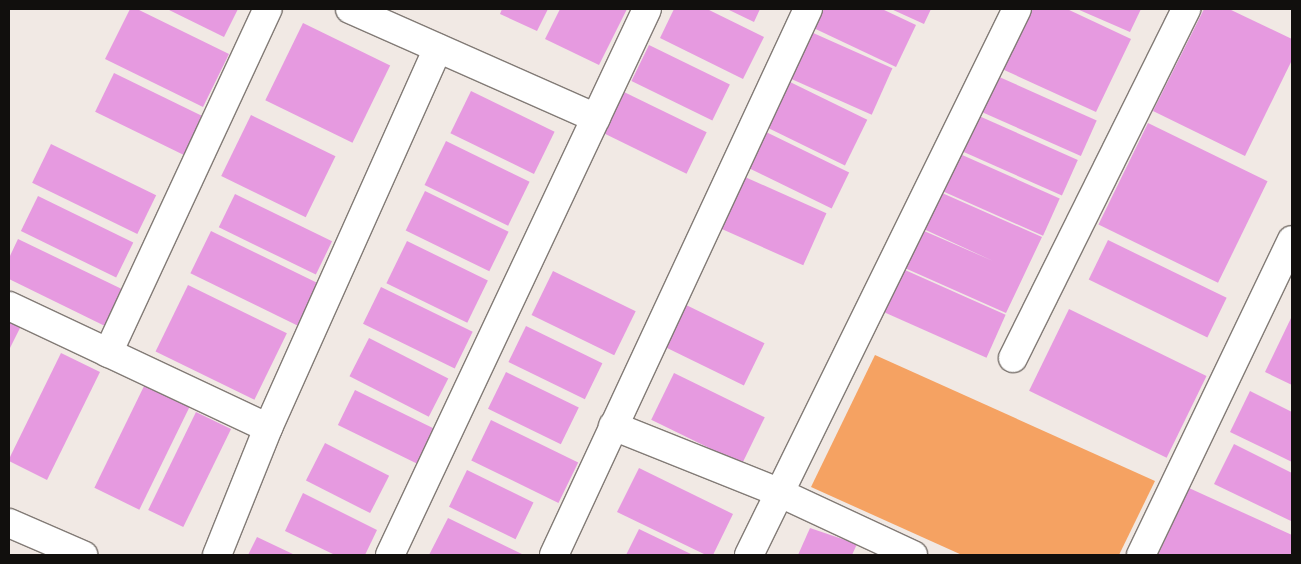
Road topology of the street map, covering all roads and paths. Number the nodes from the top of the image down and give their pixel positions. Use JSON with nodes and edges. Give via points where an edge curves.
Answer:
{"nodes":[{"id":1,"x":268,"y":9,"type":"edge"},
{"id":2,"x":350,"y":9,"type":"edge"},
{"id":3,"x":647,"y":9,"type":"edge"},
{"id":4,"x":808,"y":9,"type":"edge"},
{"id":5,"x":1017,"y":9,"type":"edge"},
{"id":6,"x":1186,"y":9,"type":"edge"},
{"id":7,"x":438,"y":48,"type":"junction"},
{"id":8,"x":596,"y":118,"type":"junction"},
{"id":9,"x":1292,"y":240,"type":"edge"},
{"id":10,"x":9,"y":306,"type":"edge"},
{"id":11,"x":108,"y":353,"type":"junction"},
{"id":12,"x":1013,"y":358,"type":"dead end"},
{"id":13,"x":613,"y":426,"type":"junction"},
{"id":14,"x":268,"y":428,"type":"junction"},
{"id":15,"x":778,"y":492,"type":"junction"},
{"id":16,"x":9,"y":524,"type":"edge"},
{"id":17,"x":71,"y":553,"type":"edge"},
{"id":18,"x":217,"y":555,"type":"edge"},
{"id":19,"x":390,"y":555,"type":"edge"},
{"id":20,"x":554,"y":555,"type":"edge"},
{"id":21,"x":749,"y":555,"type":"edge"},
{"id":22,"x":913,"y":555,"type":"edge"},
{"id":23,"x":1141,"y":555,"type":"edge"}],
"edges":[{"from":1,"to":11,"type":"street"},
{"from":2,"to":7,"type":"street"},
{"from":3,"to":8,"type":"street"},
{"from":4,"to":13,"type":"street"},
{"from":5,"to":15,"type":"street"},
{"from":6,"to":12,"type":"street"},
{"from":7,"to":8,"type":"street"},
{"from":7,"to":14,"type":"street"},
{"from":8,"to":19,"type":"street"},
{"from":9,"to":23,"type":"street"},
{"from":10,"to":11,"type":"street"},
{"from":11,"to":14,"type":"street"},
{"from":13,"to":15,"type":"street"},
{"from":13,"to":20,"type":"street"},
{"from":14,"to":18,"type":"street"},
{"from":15,"to":21,"type":"street"},
{"from":15,"to":22,"type":"street"},
{"from":16,"to":17,"type":"street"}]}
